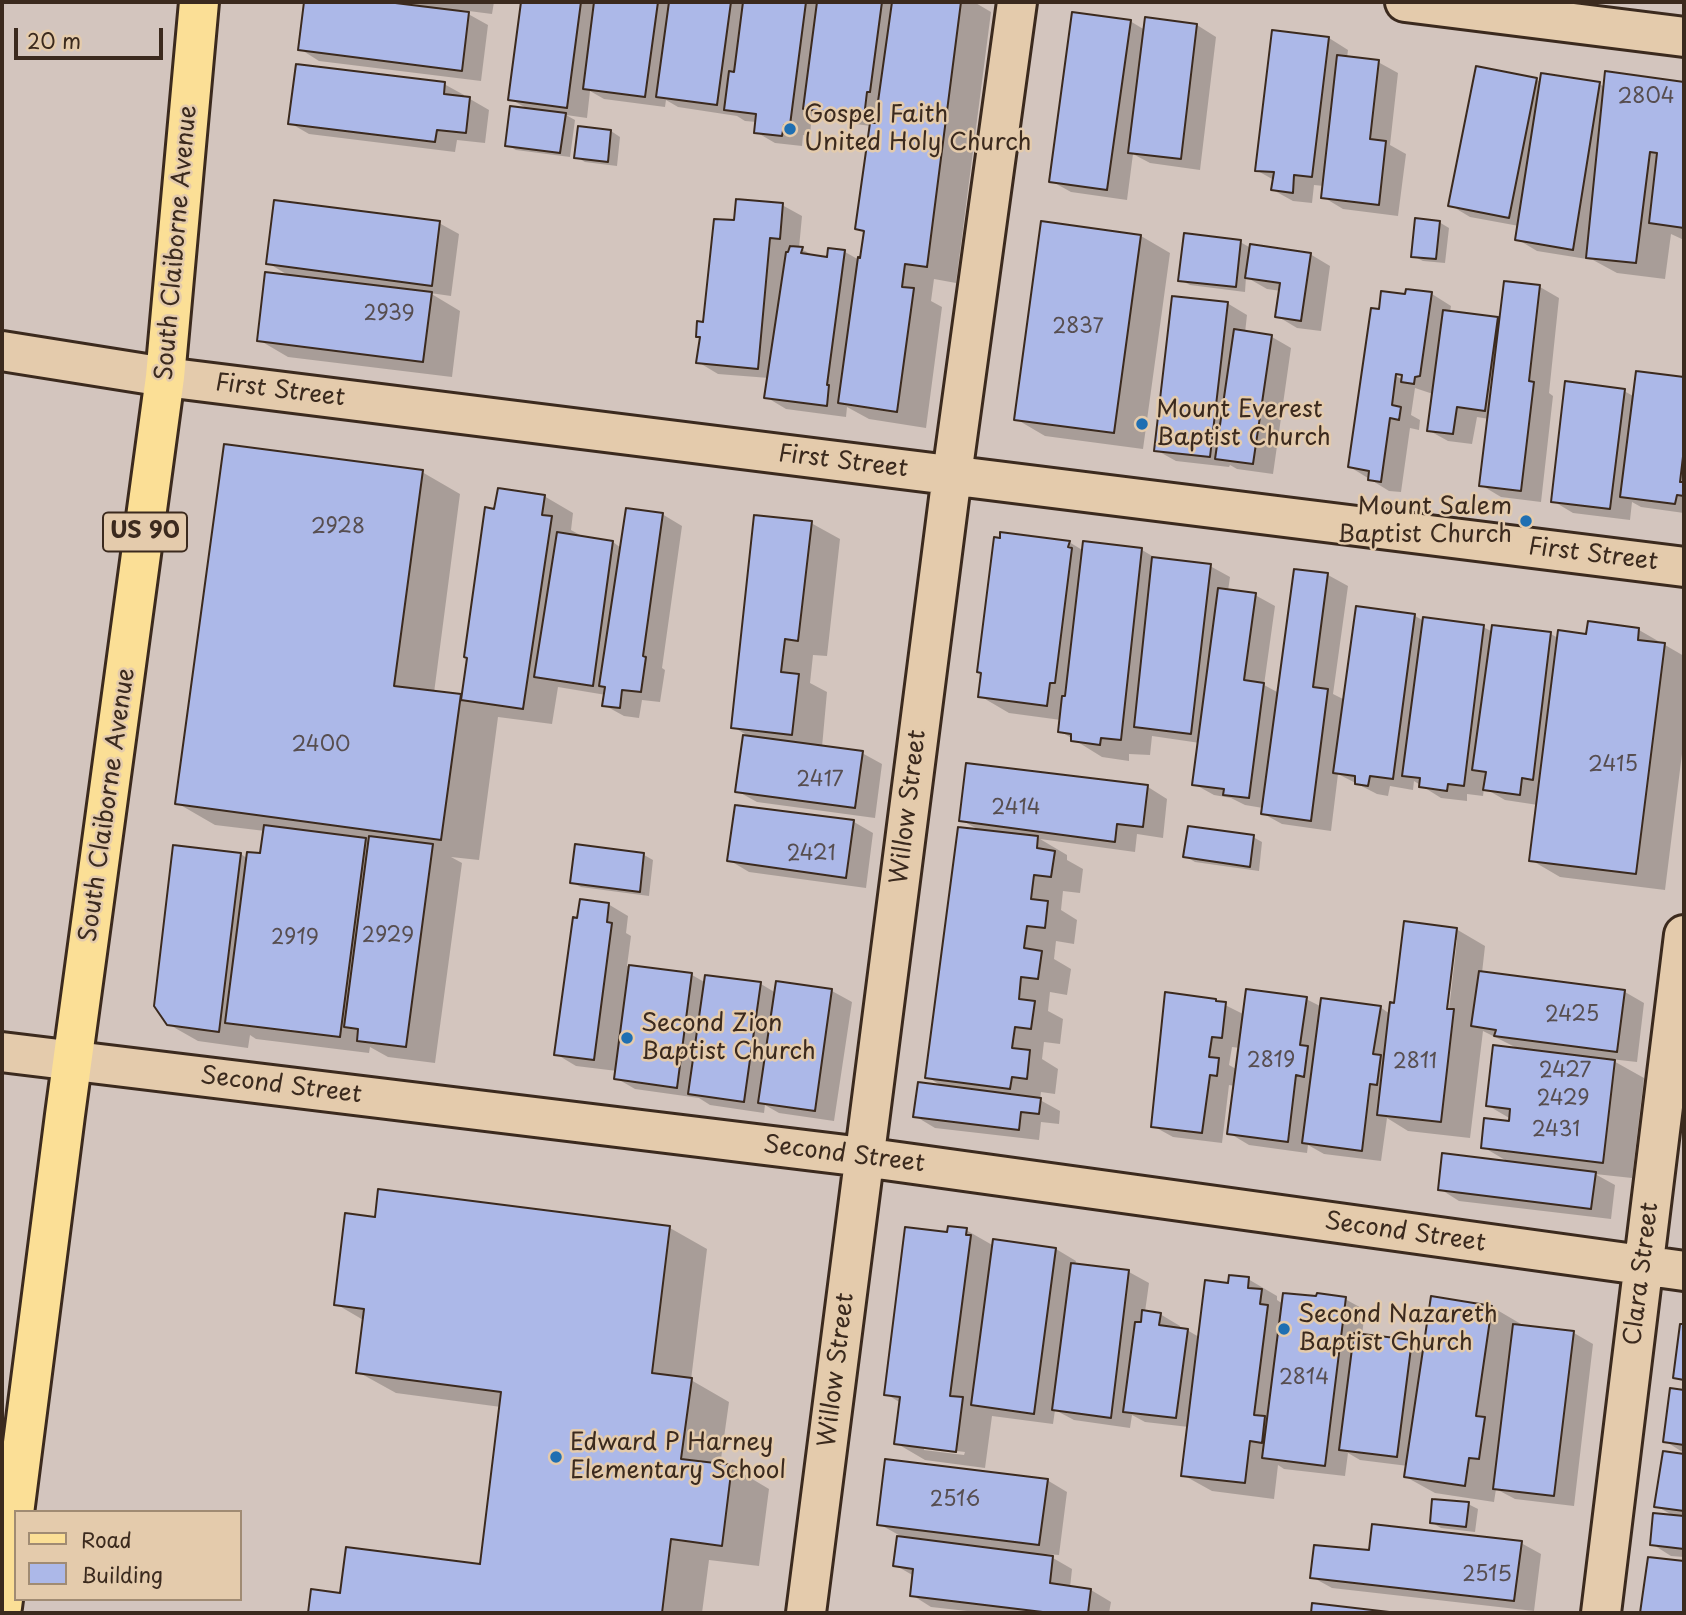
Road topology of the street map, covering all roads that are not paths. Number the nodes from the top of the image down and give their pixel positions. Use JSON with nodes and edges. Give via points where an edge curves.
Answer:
{"nodes":[{"id":1,"x":199,"y":2,"type":"edge"},
{"id":2,"x":1017,"y":2,"type":"edge"},
{"id":3,"x":1405,"y":2,"type":"edge"},
{"id":4,"x":1684,"y":37,"type":"edge"},
{"id":5,"x":2,"y":351,"type":"edge"},
{"id":6,"x":165,"y":377,"type":"junction"},
{"id":7,"x":953,"y":475,"type":"junction"},
{"id":8,"x":1684,"y":567,"type":"edge"},
{"id":9,"x":1684,"y":934,"type":"edge"},
{"id":10,"x":2,"y":1052,"type":"edge"},
{"id":11,"x":73,"y":1060,"type":"junction"},
{"id":12,"x":863,"y":1157,"type":"junction"},
{"id":13,"x":1643,"y":1266,"type":"junction"},
{"id":14,"x":1684,"y":1271,"type":"edge"},
{"id":15,"x":15,"y":1510,"type":"edge"},
{"id":16,"x":14,"y":1515,"type":"edge"},
{"id":17,"x":2,"y":1607,"type":"edge"},
{"id":18,"x":806,"y":1613,"type":"edge"},
{"id":19,"x":1601,"y":1613,"type":"edge"}],
"edges":[{"from":1,"to":6,"type":"main road","name":"South Claiborne Avenue","number":"US 90"},
{"from":2,"to":7,"type":"street","name":"Willow Street"},
{"from":3,"to":4,"type":"street"},
{"from":5,"to":6,"type":"street","name":"First Street"},
{"from":6,"to":7,"type":"street","name":"First Street"},
{"from":6,"to":11,"type":"main road","name":"South Claiborne Avenue","number":"US 90"},
{"from":7,"to":8,"type":"street","name":"First Street"},
{"from":7,"to":12,"type":"street","name":"Willow Street"},
{"from":9,"to":13,"type":"street","name":"Clara Street"},
{"from":10,"to":11,"type":"street","name":"Second Street"},
{"from":11,"to":12,"type":"street","name":"Second Street"},
{"from":11,"to":15,"type":"main road","name":"South Claiborne Avenue","number":"US 90"},
{"from":12,"to":13,"type":"street","name":"Second Street"},
{"from":12,"to":18,"type":"street","name":"Willow Street"},
{"from":13,"to":14,"type":"street","name":"Second Street"},
{"from":13,"to":19,"type":"street","name":"Clara Street"},
{"from":16,"to":17,"type":"main road","name":"South Claiborne Avenue","number":"US 90"}]}
